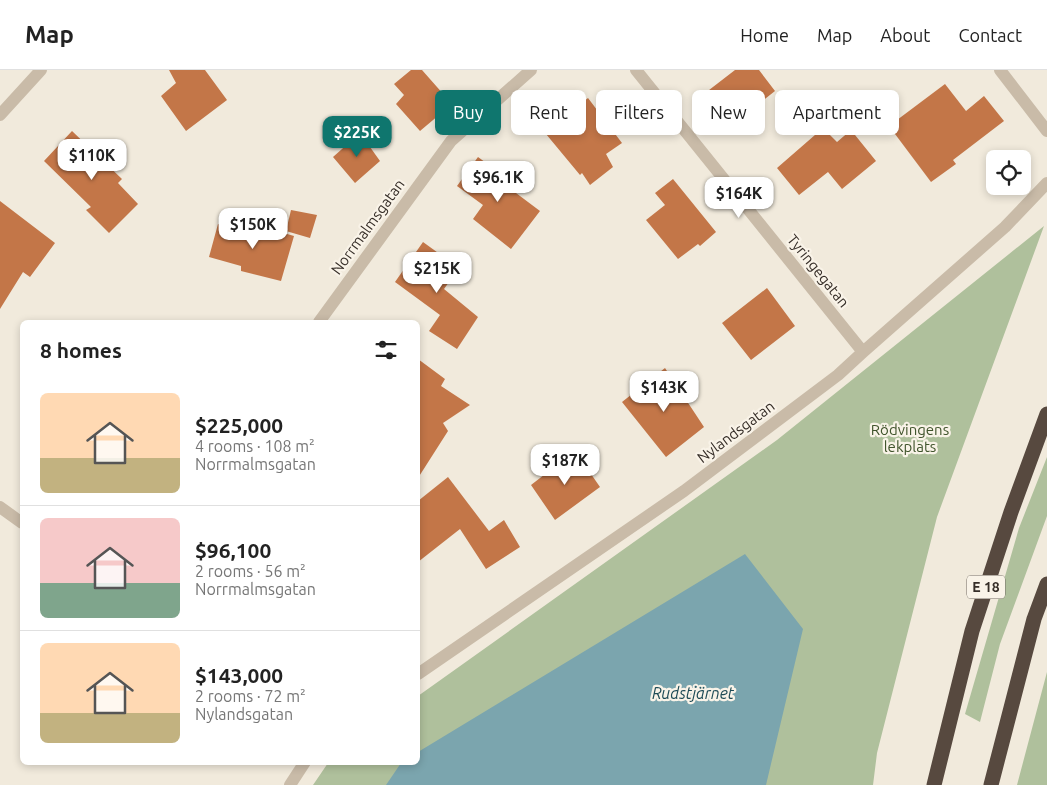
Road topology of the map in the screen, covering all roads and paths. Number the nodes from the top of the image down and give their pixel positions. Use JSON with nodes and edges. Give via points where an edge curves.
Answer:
{"nodes":[{"id":1,"x":41,"y":70,"type":"edge"},
{"id":2,"x":531,"y":70,"type":"edge"},
{"id":3,"x":636,"y":70,"type":"edge"},
{"id":4,"x":1000,"y":70,"type":"edge"},
{"id":5,"x":0,"y":115,"type":"edge"},
{"id":6,"x":1047,"y":130,"type":"edge"},
{"id":7,"x":1047,"y":183,"type":"edge"},
{"id":8,"x":320,"y":320,"type":"edge"},
{"id":9,"x":863,"y":352,"type":"junction"},
{"id":10,"x":1047,"y":414,"type":"edge"},
{"id":11,"x":0,"y":507,"type":"edge"},
{"id":12,"x":20,"y":522,"type":"edge"},
{"id":13,"x":1047,"y":584,"type":"edge"},
{"id":14,"x":420,"y":673,"type":"edge"},
{"id":15,"x":302,"y":765,"type":"edge"},
{"id":16,"x":290,"y":785,"type":"edge"},
{"id":17,"x":934,"y":785,"type":"edge"},
{"id":18,"x":991,"y":785,"type":"edge"}],
"edges":[{"from":1,"to":5,"type":"street"},
{"from":2,"to":8,"type":"street","name":"Norrmalmsgatan","via":[[451,141]]},
{"from":3,"to":9,"type":"street","name":"Tyringegatan"},
{"from":4,"to":6,"type":"street"},
{"from":7,"to":9,"type":"street","name":"Nylandsgatan","via":[[1005,227]]},
{"from":9,"to":14,"type":"street","name":"Nylandsgatan","via":[[838,375],[684,491]]},
{"from":10,"to":17,"type":"highway","number":"E 18","via":[[972,631]]},
{"from":11,"to":12,"type":"street"},
{"from":13,"to":18,"type":"highway","via":[[1034,619]]},
{"from":15,"to":16,"type":"street"}]}
